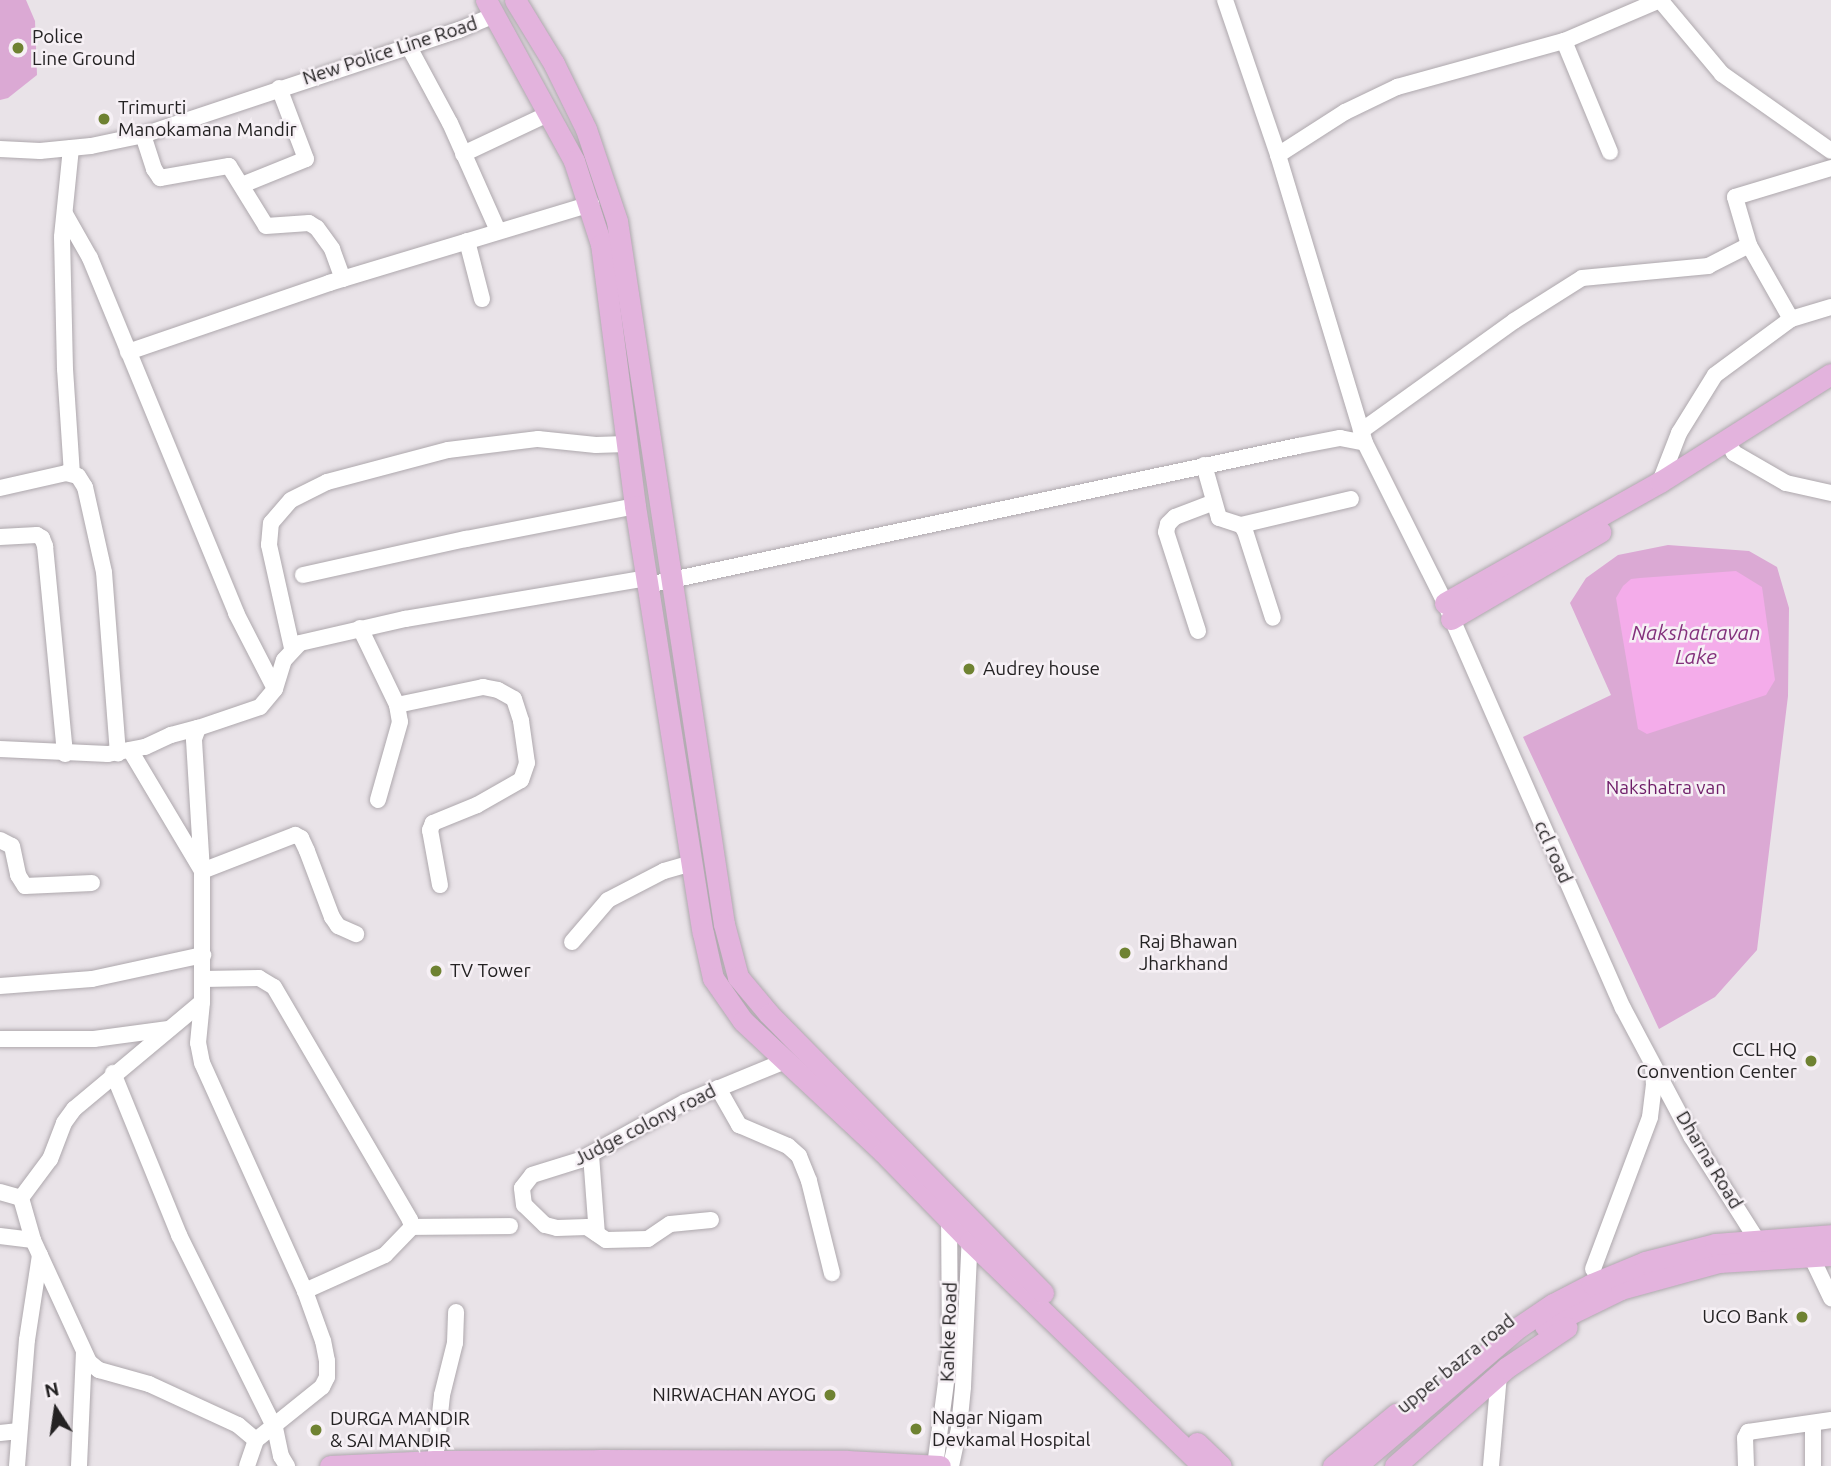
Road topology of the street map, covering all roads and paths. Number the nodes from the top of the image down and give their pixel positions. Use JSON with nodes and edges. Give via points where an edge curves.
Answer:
{"nodes":[{"id":1,"x":515,"y":0,"type":"edge"},
{"id":2,"x":1225,"y":0,"type":"edge"},
{"id":3,"x":1660,"y":0,"type":"edge"},
{"id":4,"x":491,"y":8,"type":"edge"},
{"id":5,"x":1564,"y":41,"type":"junction"},
{"id":6,"x":409,"y":47,"type":"junction"},
{"id":7,"x":279,"y":88,"type":"junction"},
{"id":8,"x":550,"y":113,"type":"junction"},
{"id":9,"x":143,"y":135,"type":"junction"},
{"id":10,"x":71,"y":148,"type":"junction"},
{"id":11,"x":0,"y":149,"type":"edge"},
{"id":12,"x":1831,"y":151,"type":"edge"},
{"id":13,"x":1610,"y":152,"type":"dead end"},
{"id":14,"x":463,"y":154,"type":"junction"},
{"id":15,"x":1278,"y":155,"type":"junction"},
{"id":16,"x":1831,"y":168,"type":"edge"},
{"id":17,"x":242,"y":185,"type":"junction"},
{"id":18,"x":591,"y":204,"type":"junction"},
{"id":19,"x":65,"y":214,"type":"junction"},
{"id":20,"x":498,"y":231,"type":"junction"},
{"id":21,"x":467,"y":241,"type":"junction"},
{"id":22,"x":1749,"y":245,"type":"junction"},
{"id":23,"x":343,"y":279,"type":"junction"},
{"id":24,"x":482,"y":299,"type":"dead end"},
{"id":25,"x":1831,"y":307,"type":"edge"},
{"id":26,"x":1791,"y":319,"type":"junction"},
{"id":27,"x":128,"y":352,"type":"junction"},
{"id":28,"x":1831,"y":374,"type":"edge"},
{"id":29,"x":1831,"y":390,"type":"edge"},
{"id":30,"x":1363,"y":437,"type":"junction"},
{"id":31,"x":626,"y":444,"type":"junction"},
{"id":32,"x":1730,"y":447,"type":"junction"},
{"id":33,"x":1204,"y":465,"type":"junction"},
{"id":34,"x":72,"y":474,"type":"junction"},
{"id":35,"x":1660,"y":482,"type":"junction"},
{"id":36,"x":0,"y":488,"type":"edge"},
{"id":37,"x":1831,"y":493,"type":"edge"},
{"id":38,"x":1351,"y":499,"type":"dead end"},
{"id":39,"x":1212,"y":503,"type":"junction"},
{"id":40,"x":635,"y":506,"type":"junction"},
{"id":41,"x":1241,"y":525,"type":"junction"},
{"id":42,"x":0,"y":537,"type":"edge"},
{"id":43,"x":303,"y":575,"type":"dead end"},
{"id":44,"x":672,"y":579,"type":"junction"},
{"id":45,"x":647,"y":581,"type":"junction"},
{"id":46,"x":1448,"y":611,"type":"junction"},
{"id":47,"x":1273,"y":618,"type":"dead end"},
{"id":48,"x":360,"y":628,"type":"junction"},
{"id":49,"x":1198,"y":631,"type":"dead end"},
{"id":50,"x":292,"y":648,"type":"junction"},
{"id":51,"x":275,"y":689,"type":"junction"},
{"id":52,"x":397,"y":705,"type":"junction"},
{"id":53,"x":198,"y":728,"type":"junction"},
{"id":54,"x":0,"y":749,"type":"edge"},
{"id":55,"x":124,"y":752,"type":"junction"},
{"id":56,"x":65,"y":754,"type":"junction"},
{"id":57,"x":378,"y":800,"type":"dead end"},
{"id":58,"x":0,"y":840,"type":"edge"},
{"id":59,"x":692,"y":863,"type":"junction"},
{"id":60,"x":202,"y":870,"type":"junction"},
{"id":61,"x":92,"y":883,"type":"dead end"},
{"id":62,"x":440,"y":885,"type":"dead end"},
{"id":63,"x":356,"y":934,"type":"dead end"},
{"id":64,"x":572,"y":943,"type":"dead end"},
{"id":65,"x":203,"y":955,"type":"junction"},
{"id":66,"x":203,"y":979,"type":"junction"},
{"id":67,"x":0,"y":986,"type":"edge"},
{"id":68,"x":202,"y":1002,"type":"junction"},
{"id":69,"x":170,"y":1029,"type":"junction"},
{"id":70,"x":0,"y":1039,"type":"edge"},
{"id":71,"x":1651,"y":1060,"type":"junction"},
{"id":72,"x":785,"y":1061,"type":"junction"},
{"id":73,"x":113,"y":1073,"type":"junction"},
{"id":74,"x":718,"y":1088,"type":"junction"},
{"id":75,"x":591,"y":1155,"type":"junction"},
{"id":76,"x":0,"y":1192,"type":"edge"},
{"id":77,"x":21,"y":1198,"type":"junction"},
{"id":78,"x":711,"y":1220,"type":"dead end"},
{"id":79,"x":510,"y":1226,"type":"dead end"},
{"id":80,"x":412,"y":1227,"type":"junction"},
{"id":81,"x":963,"y":1228,"type":"junction"},
{"id":82,"x":597,"y":1234,"type":"junction"},
{"id":83,"x":1831,"y":1235,"type":"edge"},
{"id":84,"x":0,"y":1236,"type":"edge"},
{"id":85,"x":1757,"y":1239,"type":"junction"},
{"id":86,"x":33,"y":1240,"type":"junction"},
{"id":87,"x":40,"y":1255,"type":"junction"},
{"id":88,"x":1821,"y":1256,"type":"edge"},
{"id":89,"x":1769,"y":1259,"type":"junction"},
{"id":90,"x":1593,"y":1269,"type":"junction"},
{"id":91,"x":832,"y":1273,"type":"dead end"},
{"id":92,"x":1629,"y":1277,"type":"junction"},
{"id":93,"x":305,"y":1291,"type":"junction"},
{"id":94,"x":1831,"y":1298,"type":"edge"},
{"id":95,"x":456,"y":1312,"type":"dead end"},
{"id":96,"x":1523,"y":1333,"type":"junction"},
{"id":97,"x":84,"y":1352,"type":"junction"},
{"id":98,"x":1499,"y":1375,"type":"junction"},
{"id":99,"x":1831,"y":1420,"type":"edge"},
{"id":100,"x":1813,"y":1423,"type":"junction"},
{"id":101,"x":275,"y":1428,"type":"junction"},
{"id":102,"x":19,"y":1431,"type":"junction"},
{"id":103,"x":0,"y":1433,"type":"edge"},
{"id":104,"x":256,"y":1440,"type":"junction"},
{"id":105,"x":435,"y":1461,"type":"junction"},
{"id":106,"x":17,"y":1466,"type":"edge"},
{"id":107,"x":79,"y":1466,"type":"edge"},
{"id":108,"x":247,"y":1466,"type":"edge"},
{"id":109,"x":287,"y":1466,"type":"edge"},
{"id":110,"x":330,"y":1466,"type":"edge"},
{"id":111,"x":937,"y":1466,"type":"edge"},
{"id":112,"x":951,"y":1466,"type":"edge"},
{"id":113,"x":1203,"y":1466,"type":"edge"},
{"id":114,"x":1221,"y":1466,"type":"edge"},
{"id":115,"x":1333,"y":1466,"type":"edge"},
{"id":116,"x":1356,"y":1466,"type":"edge"},
{"id":117,"x":1374,"y":1466,"type":"edge"},
{"id":118,"x":1395,"y":1466,"type":"edge"},
{"id":119,"x":1491,"y":1466,"type":"edge"},
{"id":120,"x":1746,"y":1466,"type":"edge"},
{"id":121,"x":1813,"y":1466,"type":"edge"}],
"edges":[{"from":1,"to":44,"type":"main road","via":[[576,107],[610,195]]},
{"from":2,"to":15,"type":"street","name":"ccl road"},
{"from":3,"to":5,"type":"street"},
{"from":3,"to":12,"type":"street","via":[[1722,74]]},
{"from":4,"to":6,"type":"street","name":"New Police Line Road"},
{"from":4,"to":8,"type":"main road"},
{"from":5,"to":13,"type":"street"},
{"from":5,"to":15,"type":"street","via":[[1397,87],[1345,112]]},
{"from":6,"to":7,"type":"street","name":"New Police Line Road"},
{"from":6,"to":14,"type":"street"},
{"from":7,"to":9,"type":"street","name":"New Police Line Road"},
{"from":7,"to":17,"type":"street","via":[[306,159]]},
{"from":8,"to":14,"type":"street"},
{"from":8,"to":18,"type":"main road"},
{"from":9,"to":10,"type":"street","name":"New Police Line Road"},
{"from":9,"to":17,"type":"street","via":[[160,178],[224,166],[234,170]]},
{"from":10,"to":11,"type":"street","name":"New Police Line Road"},
{"from":10,"to":19,"type":"street"},
{"from":14,"to":20,"type":"street"},
{"from":15,"to":30,"type":"street","name":"ccl road"},
{"from":16,"to":22,"type":"street","via":[[1735,198]]},
{"from":17,"to":23,"type":"street","via":[[266,226],[309,223],[317,228],[332,248]]},
{"from":18,"to":20,"type":"street"},
{"from":18,"to":31,"type":"main road","via":[[601,244]]},
{"from":19,"to":27,"type":"street","via":[[80,237]]},
{"from":19,"to":34,"type":"street","via":[[65,369]]},
{"from":20,"to":21,"type":"street"},
{"from":21,"to":23,"type":"street"},
{"from":21,"to":24,"type":"street"},
{"from":22,"to":26,"type":"street"},
{"from":22,"to":30,"type":"street","via":[[1708,266],[1582,278],[1514,321]]},
{"from":23,"to":27,"type":"street"},
{"from":25,"to":26,"type":"street"},
{"from":26,"to":35,"type":"street","via":[[1715,375],[1679,433]]},
{"from":27,"to":51,"type":"street","via":[[236,613]]},
{"from":28,"to":32,"type":"main road"},
{"from":29,"to":32,"type":"main road"},
{"from":30,"to":33,"type":"street"},
{"from":30,"to":46,"type":"street","name":"ccl road"},
{"from":31,"to":40,"type":"main road"},
{"from":31,"to":50,"type":"street","via":[[531,439],[448,450],[327,482],[291,500],[271,523],[269,545]]},
{"from":32,"to":35,"type":"main road"},
{"from":32,"to":37,"type":"street","via":[[1786,483]]},
{"from":32,"to":46,"type":"main road"},
{"from":33,"to":39,"type":"street"},
{"from":33,"to":44,"type":"street"},
{"from":34,"to":36,"type":"street"},
{"from":34,"to":55,"type":"street","via":[[85,487],[104,572]]},
{"from":35,"to":46,"type":"main road"},
{"from":38,"to":41,"type":"street"},
{"from":39,"to":41,"type":"street","via":[[1219,518]]},
{"from":39,"to":49,"type":"street","via":[[1175,517],[1167,532]]},
{"from":40,"to":43,"type":"street"},
{"from":40,"to":45,"type":"main road"},
{"from":41,"to":47,"type":"street"},
{"from":42,"to":56,"type":"street","via":[[37,535],[46,546]]},
{"from":44,"to":45,"type":"street"},
{"from":44,"to":81,"type":"main road","via":[[724,924],[738,977],[949,1198]]},
{"from":45,"to":48,"type":"street"},
{"from":45,"to":59,"type":"main road"},
{"from":46,"to":71,"type":"street","name":"ccl road","via":[[1623,1008]]},
{"from":48,"to":50,"type":"street"},
{"from":48,"to":52,"type":"street"},
{"from":50,"to":51,"type":"street"},
{"from":51,"to":53,"type":"street","via":[[260,706]]},
{"from":52,"to":57,"type":"street","via":[[400,729]]},
{"from":52,"to":62,"type":"street","via":[[482,687],[514,699],[521,721],[527,762],[522,780],[433,823],[430,830]]},
{"from":53,"to":55,"type":"street"},
{"from":53,"to":60,"type":"street","via":[[194,739]]},
{"from":54,"to":56,"type":"street"},
{"from":55,"to":56,"type":"street"},
{"from":55,"to":60,"type":"street"},
{"from":58,"to":61,"type":"street","via":[[12,846],[24,886]]},
{"from":59,"to":64,"type":"street","via":[[664,871],[608,900]]},
{"from":59,"to":72,"type":"main road","via":[[713,978],[743,1021]]},
{"from":60,"to":63,"type":"street","via":[[295,835],[307,850],[332,917],[343,930]]},
{"from":60,"to":65,"type":"street"},
{"from":65,"to":66,"type":"street"},
{"from":65,"to":67,"type":"street","via":[[92,979]]},
{"from":66,"to":68,"type":"street"},
{"from":66,"to":80,"type":"street","via":[[260,978],[274,987]]},
{"from":68,"to":69,"type":"street"},
{"from":68,"to":93,"type":"street","via":[[198,1043],[202,1063]]},
{"from":69,"to":70,"type":"street","via":[[94,1039]]},
{"from":69,"to":73,"type":"street"},
{"from":71,"to":85,"type":"street","name":"Dharna Road","via":[[1691,1136]]},
{"from":71,"to":90,"type":"street","name":"ccl road","via":[[1650,1117]]},
{"from":72,"to":74,"type":"street","name":"Judge colony road"},
{"from":72,"to":81,"type":"main road"},
{"from":73,"to":77,"type":"street","via":[[74,1108],[50,1159]]},
{"from":73,"to":101,"type":"street","via":[[179,1235]]},
{"from":74,"to":75,"type":"street","name":"Judge colony road","via":[[663,1113]]},
{"from":74,"to":91,"type":"street","via":[[739,1125],[788,1146],[799,1156]]},
{"from":75,"to":82,"type":"street"},
{"from":75,"to":82,"type":"street","name":"Judge colony road","via":[[532,1175],[525,1180],[522,1198],[528,1210],[550,1228],[587,1227]]},
{"from":76,"to":77,"type":"street"},
{"from":77,"to":86,"type":"street"},
{"from":78,"to":82,"type":"street","name":"Judge colony road","via":[[670,1224],[648,1239],[615,1241]]},
{"from":79,"to":80,"type":"street"},
{"from":80,"to":93,"type":"street","via":[[384,1255]]},
{"from":81,"to":111,"type":"street","name":"Kanke Road"},
{"from":81,"to":112,"type":"street","name":"Kanke Road","via":[[963,1387]]},
{"from":81,"to":113,"type":"main road"},
{"from":81,"to":114,"type":"main road"},
{"from":83,"to":85,"type":"main road"},
{"from":84,"to":86,"type":"street"},
{"from":85,"to":89,"type":"street","name":"Dharna Road"},
{"from":85,"to":92,"type":"main road","via":[[1715,1244]]},
{"from":86,"to":87,"type":"street"},
{"from":87,"to":97,"type":"street"},
{"from":87,"to":102,"type":"street"},
{"from":88,"to":89,"type":"main road"},
{"from":88,"to":94,"type":"street"},
{"from":89,"to":92,"type":"main road"},
{"from":90,"to":92,"type":"main road","name":"upper bazra road","via":[[1606,1264]]},
{"from":90,"to":115,"type":"main road","name":"upper bazra road","via":[[1555,1287],[1482,1339]]},
{"from":92,"to":96,"type":"main road","via":[[1573,1293]]},
{"from":92,"to":98,"type":"main road","name":"upper bazra road","via":[[1619,1304],[1560,1331]]},
{"from":93,"to":101,"type":"street","via":[[323,1341],[327,1377],[322,1387]]},
{"from":95,"to":105,"type":"street"},
{"from":96,"to":116,"type":"main road"},
{"from":96,"to":117,"type":"main road"},
{"from":97,"to":104,"type":"street","via":[[99,1370],[149,1384],[238,1425]]},
{"from":97,"to":107,"type":"street"},
{"from":98,"to":118,"type":"main road","name":"upper bazra road"},
{"from":98,"to":119,"type":"street"},
{"from":99,"to":100,"type":"street"},
{"from":100,"to":120,"type":"street","via":[[1748,1432]]},
{"from":100,"to":121,"type":"street"},
{"from":101,"to":104,"type":"street"},
{"from":101,"to":109,"type":"street"},
{"from":102,"to":103,"type":"street"},
{"from":102,"to":106,"type":"street"},
{"from":104,"to":108,"type":"street"},
{"from":105,"to":110,"type":"main road"},
{"from":105,"to":111,"type":"main road","via":[[847,1461]]}]}
